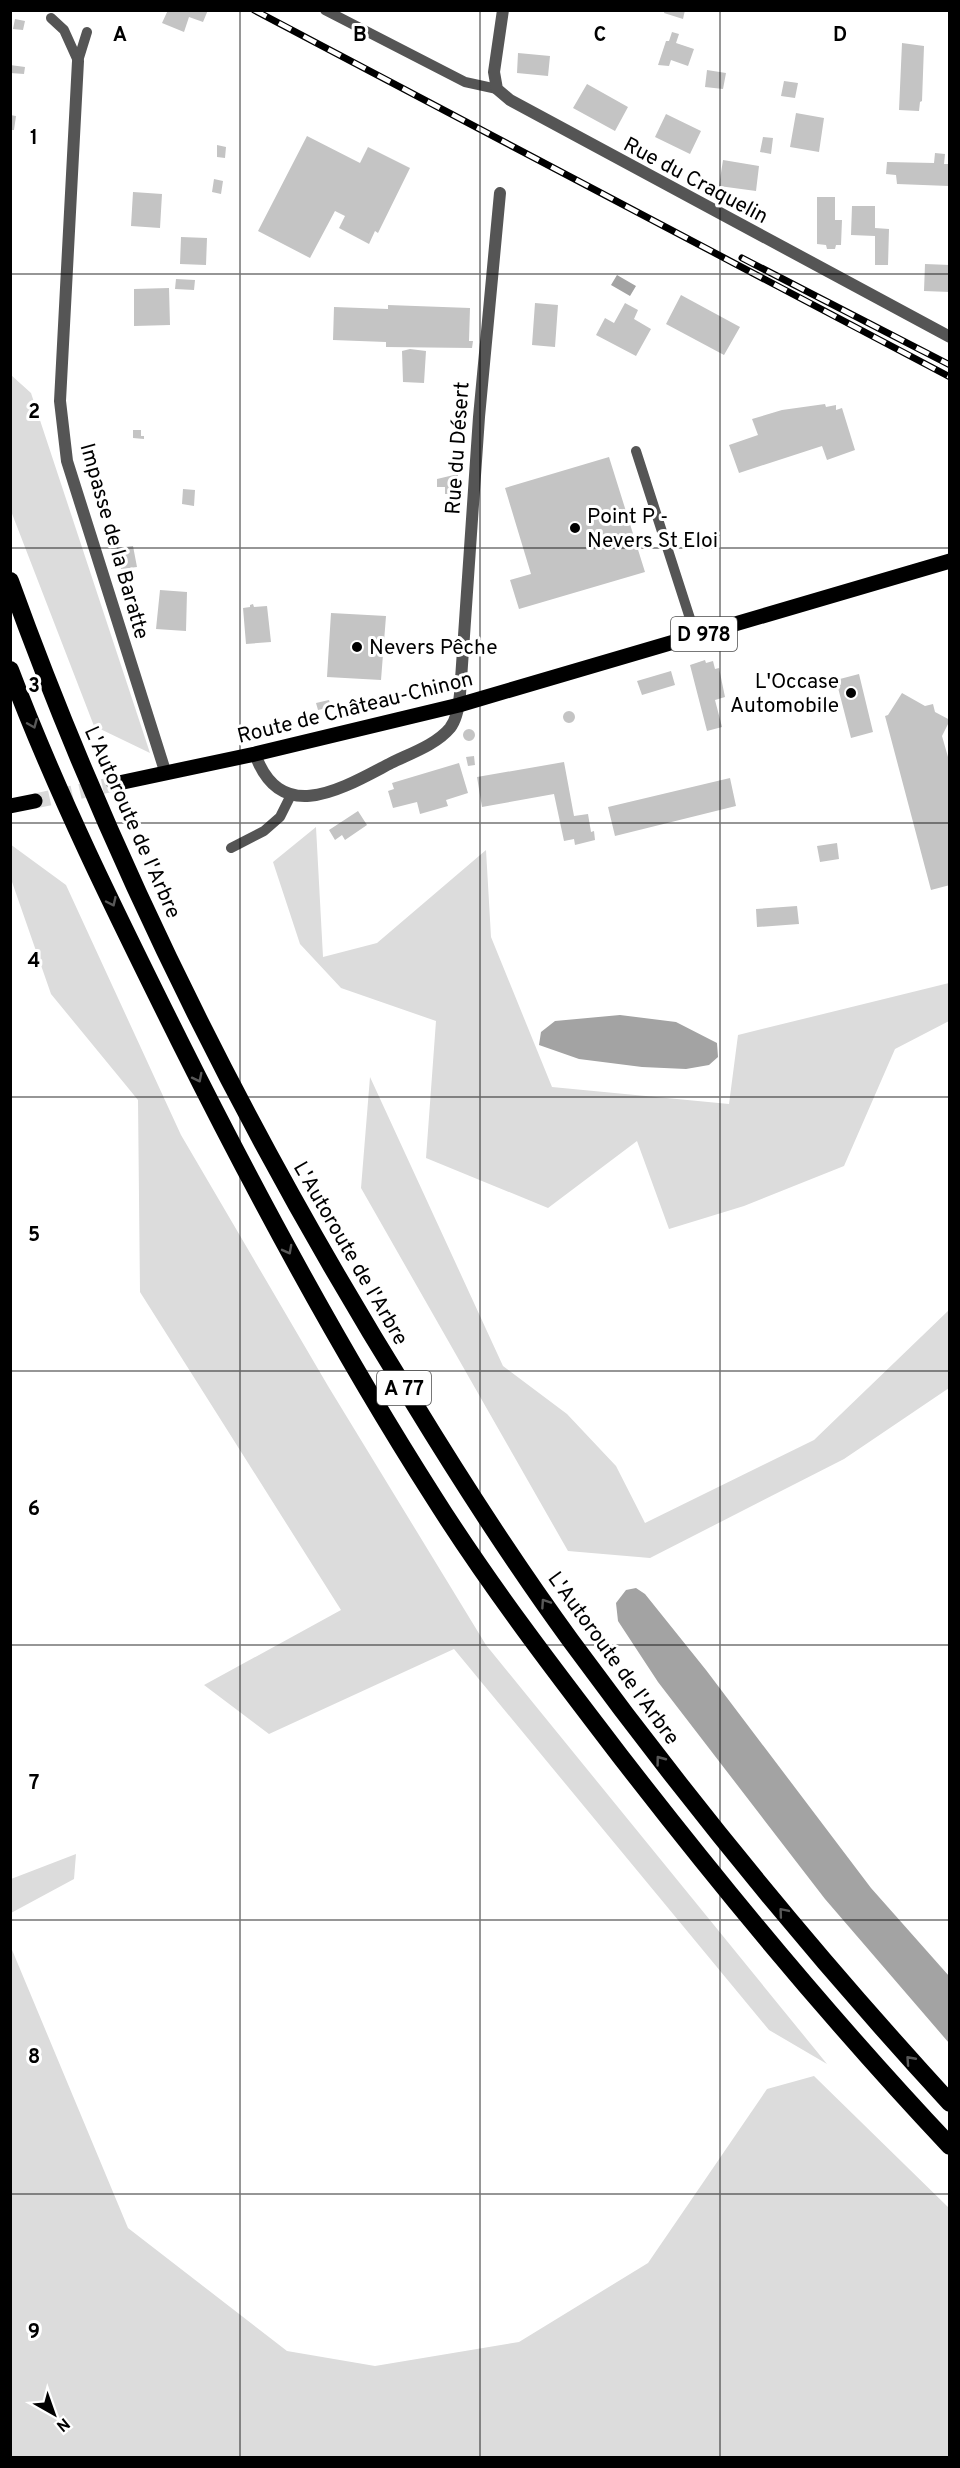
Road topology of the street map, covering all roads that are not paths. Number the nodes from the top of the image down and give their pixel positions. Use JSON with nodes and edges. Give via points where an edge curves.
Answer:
{"nodes":[{"id":1,"x":325,"y":10,"type":"edge"},
{"id":2,"x":503,"y":10,"type":"edge"},
{"id":3,"x":51,"y":18,"type":"dead end"},
{"id":4,"x":87,"y":32,"type":"dead end"},
{"id":5,"x":78,"y":61,"type":"junction"},
{"id":6,"x":497,"y":89,"type":"junction"},
{"id":7,"x":500,"y":194,"type":"dead end"},
{"id":8,"x":950,"y":337,"type":"edge"},
{"id":9,"x":636,"y":451,"type":"dead end"},
{"id":10,"x":950,"y":561,"type":"edge"},
{"id":11,"x":10,"y":581,"type":"edge"},
{"id":12,"x":696,"y":636,"type":"junction"},
{"id":13,"x":10,"y":670,"type":"edge"},
{"id":14,"x":459,"y":705,"type":"junction"},
{"id":15,"x":255,"y":754,"type":"junction"},
{"id":16,"x":166,"y":774,"type":"junction"},
{"id":17,"x":114,"y":784,"type":"tunnel mouth"},
{"id":18,"x":291,"y":795,"type":"junction"},
{"id":19,"x":35,"y":801,"type":"tunnel mouth"},
{"id":20,"x":10,"y":806,"type":"edge"},
{"id":21,"x":231,"y":848,"type":"dead end"},
{"id":22,"x":950,"y":2103,"type":"edge"},
{"id":23,"x":950,"y":2146,"type":"edge"}],
"edges":[{"from":1,"to":6,"type":"lane","via":[[465,82]]},
{"from":2,"to":6,"type":"street","via":[[494,72]]},
{"from":3,"to":5,"type":"lane","via":[[64,30]]},
{"from":4,"to":5,"type":"lane"},
{"from":5,"to":16,"type":"street","name":"Impasse de la Baratte","via":[[60,401],[68,461]]},
{"from":6,"to":8,"type":"street","name":"Rue du Craquelin","via":[[520,106]]},
{"from":7,"to":14,"type":"street","name":"Rue du Désert","via":[[479,417]]},
{"from":9,"to":12,"type":"lane"},
{"from":10,"to":12,"type":"main road","name":"Route de Château-Chinon","number":"D 978"},
{"from":22,"to":11,"type":"highway","name":"L'Autoroute de l'Arbre","number":"A 77","one_way":true,"via":[[872,2017],[687,1796],[569,1638],[464,1484],[370,1333],[268,1155],[176,972],[76,752]]},
{"from":12,"to":14,"type":"main road","name":"Route de Château-Chinon","number":"D 978"},
{"from":13,"to":23,"type":"highway","number":"A 77","one_way":true,"via":[[84,843],[225,1131],[296,1265],[434,1498],[545,1659],[678,1831],[799,1979]]},
{"from":14,"to":15,"type":"main road","name":"Route de Château-Chinon","number":"D 978"},
{"from":14,"to":18,"type":"street","via":[[454,723],[437,739],[338,791],[315,797]]},
{"from":15,"to":16,"type":"main road","name":"Route de Château-Chinon","number":"D 978"},
{"from":15,"to":18,"type":"street","via":[[272,785]]},
{"from":16,"to":17,"type":"main road","name":"Route de Château-Chinon","number":"D 978"},
{"from":18,"to":21,"type":"lane","via":[[280,817],[264,831]]},
{"from":19,"to":20,"type":"main road"}]}
